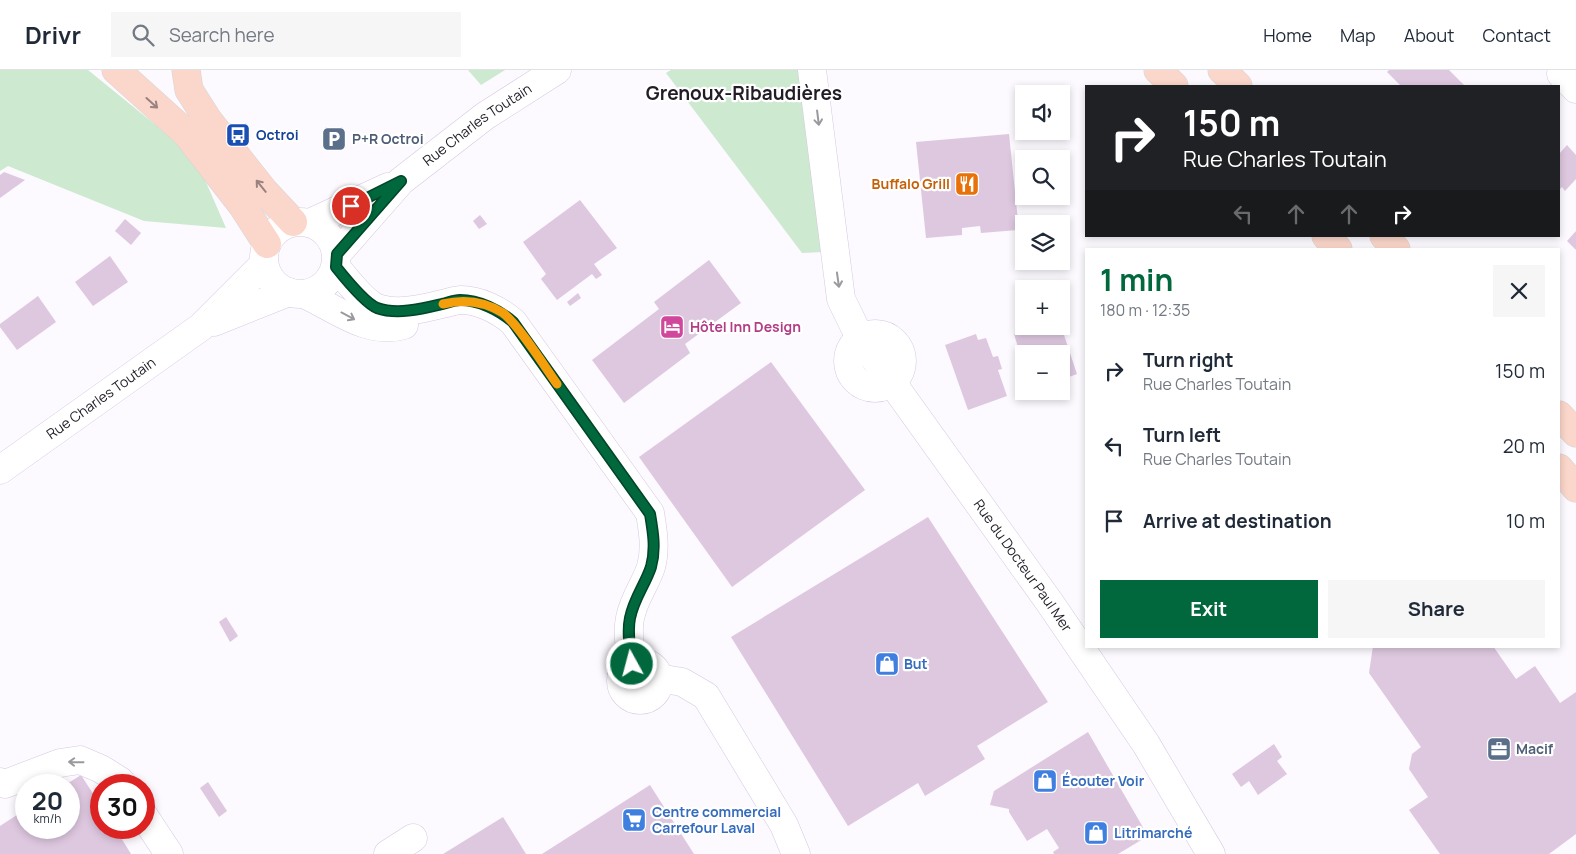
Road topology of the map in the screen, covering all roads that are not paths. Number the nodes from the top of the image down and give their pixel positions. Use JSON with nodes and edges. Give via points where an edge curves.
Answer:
{"nodes":[{"id":1,"x":116,"y":70,"type":"edge"},
{"id":2,"x":186,"y":70,"type":"edge"},
{"id":3,"x":557,"y":70,"type":"edge"},
{"id":4,"x":812,"y":70,"type":"edge"},
{"id":5,"x":1158,"y":70,"type":"edge"},
{"id":6,"x":1222,"y":70,"type":"edge"},
{"id":7,"x":1173,"y":85,"type":"edge"},
{"id":8,"x":1237,"y":85,"type":"edge"},
{"id":9,"x":401,"y":181,"type":"junction"},
{"id":10,"x":302,"y":222,"type":"junction"},
{"id":11,"x":1327,"y":237,"type":"edge"},
{"id":12,"x":1385,"y":237,"type":"edge"},
{"id":13,"x":1337,"y":248,"type":"edge"},
{"id":14,"x":1395,"y":248,"type":"edge"},
{"id":15,"x":266,"y":254,"type":"junction"},
{"id":16,"x":336,"y":260,"type":"junction"},
{"id":17,"x":296,"y":293,"type":"junction"},
{"id":18,"x":445,"y":303,"type":"junction"},
{"id":19,"x":201,"y":327,"type":"junction"},
{"id":20,"x":1560,"y":416,"type":"edge"},
{"id":21,"x":1576,"y":432,"type":"edge"},
{"id":22,"x":1560,"y":469,"type":"edge"},
{"id":23,"x":0,"y":470,"type":"edge"},
{"id":24,"x":1576,"y":488,"type":"edge"},
{"id":25,"x":108,"y":774,"type":"edge"},
{"id":26,"x":0,"y":782,"type":"edge"},
{"id":27,"x":155,"y":833,"type":"edge"},
{"id":28,"x":413,"y":838,"type":"dead end"},
{"id":29,"x":169,"y":854,"type":"edge"},
{"id":30,"x":388,"y":854,"type":"edge"},
{"id":31,"x":796,"y":854,"type":"edge"},
{"id":32,"x":1211,"y":854,"type":"edge"}],
"edges":[{"from":1,"to":15,"type":"main road","one_way":true,"via":[[186,133],[242,205]]},
{"from":10,"to":2,"type":"main road","one_way":true,"via":[[264,191],[208,120],[189,90]]},
{"from":3,"to":9,"type":"street","name":"Rue Charles Toutain","via":[[485,116]]},
{"from":4,"to":32,"type":"street","name":"Rue du Docteur Paul Mer","one_way":true,"via":[[841,299],[860,338],[1050,603],[1146,744]]},
{"from":5,"to":7,"type":"main road"},
{"from":6,"to":8,"type":"main road"},
{"from":9,"to":10,"type":"street","name":"Rue Charles Toutain"},
{"from":9,"to":16,"type":"street","name":"Rue Charles Toutain"},
{"from":10,"to":15,"type":"street","name":"Rue Charles Toutain","via":[[286,224],[274,232]]},
{"from":10,"to":16,"type":"street","via":[[320,227],[328,234],[334,243]]},
{"from":11,"to":13,"type":"main road"},
{"from":12,"to":14,"type":"main road"},
{"from":15,"to":17,"type":"street","via":[[267,273],[273,282]]},
{"from":15,"to":19,"type":"street","name":"Rue Charles Toutain"},
{"from":16,"to":17,"type":"street","name":"Rue Charles Toutain","via":[[331,277],[324,286],[315,291]]},
{"from":16,"to":18,"type":"street","via":[[360,294],[376,308],[399,311]]},
{"from":17,"to":18,"type":"street","one_way":true,"via":[[373,326],[395,327],[419,320]]},
{"from":17,"to":19,"type":"street","name":"Rue Charles Toutain"},
{"from":18,"to":31,"type":"street","via":[[461,300],[481,304],[513,322],[650,514],[655,541],[651,567],[629,620],[632,664],[648,664],[658,678],[682,682],[706,696],[784,825]]},
{"from":19,"to":23,"type":"street","name":"Rue Charles Toutain"},
{"from":20,"to":21,"type":"main road"},
{"from":22,"to":24,"type":"main road"},
{"from":25,"to":26,"type":"street","one_way":true,"via":[[80,760],[60,762],[5,784]]},
{"from":27,"to":29,"type":"street"},
{"from":28,"to":30,"type":"street"}]}
